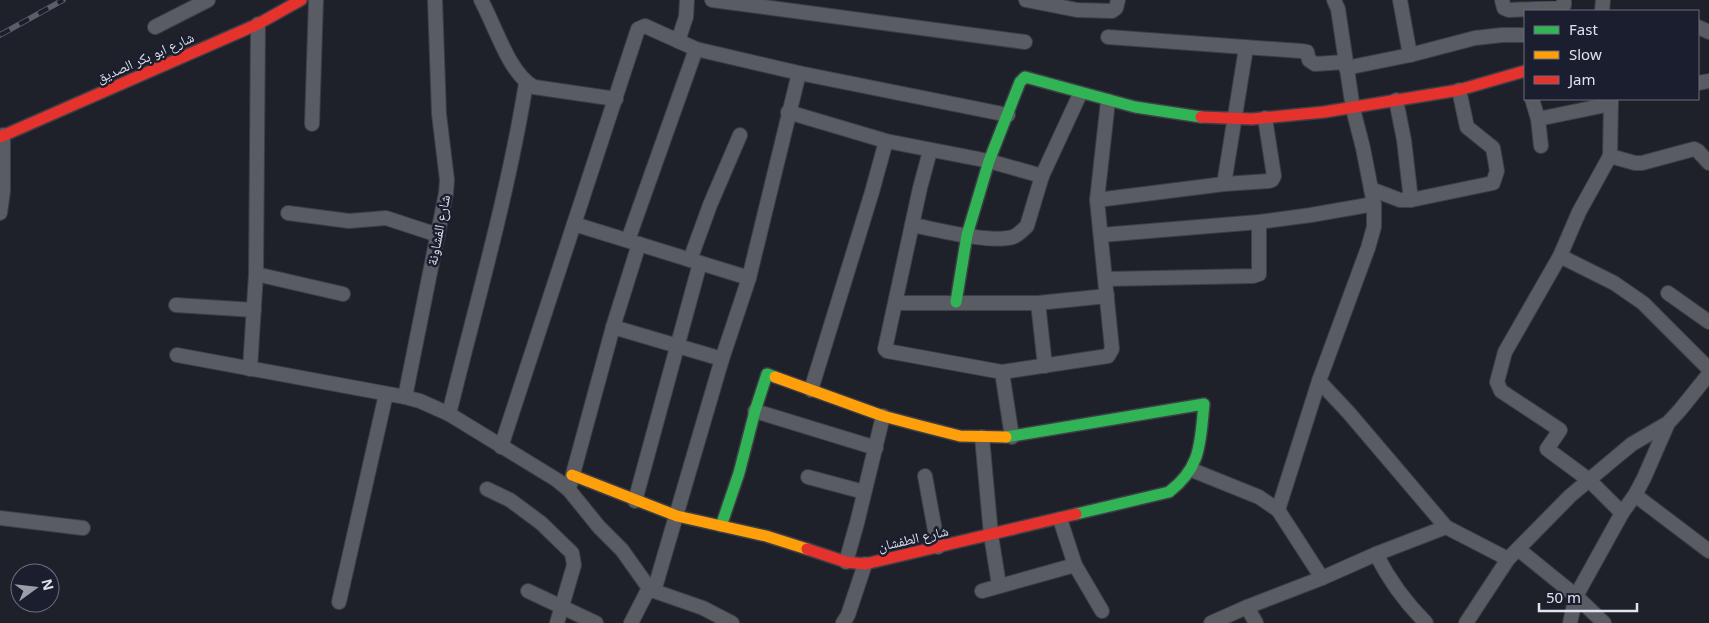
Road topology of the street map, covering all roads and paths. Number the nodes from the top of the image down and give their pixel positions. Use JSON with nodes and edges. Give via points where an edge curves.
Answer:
{"nodes":[{"id":1,"x":208,"y":0,"type":"edge"},
{"id":2,"x":301,"y":0,"type":"edge"},
{"id":3,"x":316,"y":0,"type":"edge"},
{"id":4,"x":435,"y":0,"type":"edge"},
{"id":5,"x":481,"y":0,"type":"edge"},
{"id":6,"x":687,"y":0,"type":"edge"},
{"id":7,"x":712,"y":0,"type":"edge"},
{"id":8,"x":1026,"y":0,"type":"edge"},
{"id":9,"x":1118,"y":0,"type":"edge"},
{"id":10,"x":1334,"y":0,"type":"edge"},
{"id":11,"x":1400,"y":0,"type":"edge"},
{"id":12,"x":1502,"y":0,"type":"edge"},
{"id":13,"x":1564,"y":0,"type":"edge"},
{"id":14,"x":258,"y":24,"type":"junction"},
{"id":15,"x":155,"y":26,"type":"dead end"},
{"id":16,"x":1524,"y":35,"type":"edge"},
{"id":17,"x":1108,"y":37,"type":"dead end"},
{"id":18,"x":678,"y":41,"type":"junction"},
{"id":19,"x":1025,"y":42,"type":"dead end"},
{"id":20,"x":1246,"y":48,"type":"junction"},
{"id":21,"x":696,"y":49,"type":"junction"},
{"id":22,"x":1410,"y":55,"type":"junction"},
{"id":23,"x":1346,"y":65,"type":"junction"},
{"id":24,"x":799,"y":73,"type":"junction"},
{"id":25,"x":1524,"y":74,"type":"edge"},
{"id":26,"x":526,"y":83,"type":"junction"},
{"id":27,"x":1459,"y":90,"type":"junction"},
{"id":28,"x":1080,"y":94,"type":"junction"},
{"id":29,"x":616,"y":99,"type":"junction"},
{"id":30,"x":1396,"y":100,"type":"junction"},
{"id":31,"x":1532,"y":100,"type":"edge"},
{"id":32,"x":1108,"y":101,"type":"junction"},
{"id":33,"x":1611,"y":102,"type":"edge"},
{"id":34,"x":1353,"y":109,"type":"junction"},
{"id":35,"x":788,"y":112,"type":"junction"},
{"id":36,"x":1008,"y":115,"type":"junction"},
{"id":37,"x":1236,"y":118,"type":"junction"},
{"id":38,"x":1265,"y":118,"type":"junction"},
{"id":39,"x":1538,"y":118,"type":"junction"},
{"id":40,"x":312,"y":124,"type":"dead end"},
{"id":41,"x":740,"y":135,"type":"dead end"},
{"id":42,"x":2,"y":136,"type":"edge"},
{"id":43,"x":886,"y":141,"type":"junction"},
{"id":44,"x":1541,"y":146,"type":"dead end"},
{"id":45,"x":930,"y":150,"type":"junction"},
{"id":46,"x":1610,"y":156,"type":"junction"},
{"id":47,"x":989,"y":161,"type":"junction"},
{"id":48,"x":1709,"y":163,"type":"edge"},
{"id":49,"x":1042,"y":176,"type":"junction"},
{"id":50,"x":1224,"y":184,"type":"junction"},
{"id":51,"x":1371,"y":189,"type":"junction"},
{"id":52,"x":1098,"y":200,"type":"junction"},
{"id":53,"x":1411,"y":200,"type":"junction"},
{"id":54,"x":1374,"y":204,"type":"junction"},
{"id":55,"x":0,"y":213,"type":"edge"},
{"id":56,"x":288,"y":213,"type":"dead end"},
{"id":57,"x":1259,"y":222,"type":"junction"},
{"id":58,"x":574,"y":224,"type":"junction"},
{"id":59,"x":912,"y":225,"type":"junction"},
{"id":60,"x":438,"y":234,"type":"junction"},
{"id":61,"x":967,"y":235,"type":"junction"},
{"id":62,"x":1101,"y":235,"type":"junction"},
{"id":63,"x":633,"y":242,"type":"junction"},
{"id":64,"x":1560,"y":256,"type":"junction"},
{"id":65,"x":695,"y":261,"type":"junction"},
{"id":66,"x":256,"y":274,"type":"junction"},
{"id":67,"x":750,"y":278,"type":"junction"},
{"id":68,"x":1106,"y":279,"type":"junction"},
{"id":69,"x":1668,"y":293,"type":"dead end"},
{"id":70,"x":343,"y":294,"type":"dead end"},
{"id":71,"x":1107,"y":296,"type":"junction"},
{"id":72,"x":956,"y":302,"type":"junction"},
{"id":73,"x":896,"y":303,"type":"junction"},
{"id":74,"x":1038,"y":303,"type":"junction"},
{"id":75,"x":176,"y":305,"type":"dead end"},
{"id":76,"x":254,"y":310,"type":"junction"},
{"id":77,"x":1709,"y":322,"type":"edge"},
{"id":78,"x":613,"y":327,"type":"junction"},
{"id":79,"x":676,"y":345,"type":"junction"},
{"id":80,"x":177,"y":355,"type":"dead end"},
{"id":81,"x":722,"y":359,"type":"junction"},
{"id":82,"x":1045,"y":366,"type":"junction"},
{"id":83,"x":250,"y":369,"type":"junction"},
{"id":84,"x":1709,"y":369,"type":"edge"},
{"id":85,"x":1002,"y":372,"type":"junction"},
{"id":86,"x":1318,"y":381,"type":"junction"},
{"id":87,"x":1707,"y":382,"type":"edge"},
{"id":88,"x":812,"y":390,"type":"junction"},
{"id":89,"x":386,"y":394,"type":"junction"},
{"id":90,"x":405,"y":397,"type":"junction"},
{"id":91,"x":755,"y":411,"type":"junction"},
{"id":92,"x":448,"y":414,"type":"junction"},
{"id":93,"x":884,"y":416,"type":"junction"},
{"id":94,"x":1668,"y":423,"type":"junction"},
{"id":95,"x":1012,"y":437,"type":"junction"},
{"id":96,"x":982,"y":438,"type":"junction"},
{"id":97,"x":501,"y":447,"type":"junction"},
{"id":98,"x":876,"y":448,"type":"junction"},
{"id":99,"x":1192,"y":470,"type":"junction"},
{"id":100,"x":572,"y":475,"type":"junction"},
{"id":101,"x":925,"y":476,"type":"dead end"},
{"id":102,"x":808,"y":477,"type":"dead end"},
{"id":103,"x":1589,"y":480,"type":"junction"},
{"id":104,"x":487,"y":489,"type":"dead end"},
{"id":105,"x":569,"y":490,"type":"junction"},
{"id":106,"x":864,"y":492,"type":"junction"},
{"id":107,"x":1635,"y":495,"type":"junction"},
{"id":108,"x":635,"y":501,"type":"junction"},
{"id":109,"x":1278,"y":510,"type":"junction"},
{"id":110,"x":1622,"y":513,"type":"junction"},
{"id":111,"x":676,"y":516,"type":"junction"},
{"id":112,"x":0,"y":518,"type":"edge"},
{"id":113,"x":1060,"y":519,"type":"junction"},
{"id":114,"x":721,"y":526,"type":"junction"},
{"id":115,"x":1446,"y":527,"type":"junction"},
{"id":116,"x":83,"y":528,"type":"dead end"},
{"id":117,"x":991,"y":535,"type":"junction"},
{"id":118,"x":938,"y":547,"type":"junction"},
{"id":119,"x":1709,"y":551,"type":"edge"},
{"id":120,"x":1376,"y":554,"type":"junction"},
{"id":121,"x":1513,"y":554,"type":"junction"},
{"id":122,"x":846,"y":562,"type":"junction"},
{"id":123,"x":865,"y":564,"type":"junction"},
{"id":124,"x":1075,"y":565,"type":"junction"},
{"id":125,"x":1322,"y":578,"type":"junction"},
{"id":126,"x":999,"y":586,"type":"junction"},
{"id":127,"x":652,"y":589,"type":"junction"},
{"id":128,"x":982,"y":590,"type":"dead end"},
{"id":129,"x":528,"y":591,"type":"dead end"},
{"id":130,"x":1576,"y":596,"type":"junction"},
{"id":131,"x":339,"y":602,"type":"dead end"},
{"id":132,"x":562,"y":605,"type":"junction"},
{"id":133,"x":1247,"y":607,"type":"junction"},
{"id":134,"x":1102,"y":611,"type":"dead end"},
{"id":135,"x":557,"y":623,"type":"edge"},
{"id":136,"x":596,"y":623,"type":"edge"},
{"id":137,"x":630,"y":623,"type":"edge"},
{"id":138,"x":732,"y":623,"type":"edge"},
{"id":139,"x":843,"y":623,"type":"edge"},
{"id":140,"x":1211,"y":623,"type":"edge"},
{"id":141,"x":1256,"y":623,"type":"edge"},
{"id":142,"x":1426,"y":623,"type":"edge"},
{"id":143,"x":1466,"y":623,"type":"edge"},
{"id":144,"x":1570,"y":623,"type":"edge"},
{"id":145,"x":1604,"y":623,"type":"edge"}],
"edges":[{"from":1,"to":15,"type":"street"},
{"from":2,"to":14,"type":"street","name":"شارع ابو بكر الصديق"},
{"from":3,"to":40,"type":"street"},
{"from":4,"to":60,"type":"street","name":"شارع الفشاونة","via":[[439,114],[447,180]]},
{"from":5,"to":26,"type":"street","via":[[515,70]]},
{"from":6,"to":18,"type":"street","via":[[686,17]]},
{"from":7,"to":19,"type":"street"},
{"from":8,"to":9,"type":"street","via":[[1077,10],[1112,11]]},
{"from":10,"to":23,"type":"street"},
{"from":11,"to":22,"type":"street"},
{"from":12,"to":13,"type":"street","via":[[1504,8],[1509,10],[1560,8]]},
{"from":14,"to":42,"type":"street","name":"شارع ابو بكر الصديق"},
{"from":14,"to":66,"type":"street"},
{"from":16,"to":22,"type":"street","via":[[1476,38]]},
{"from":17,"to":20,"type":"street"},
{"from":18,"to":21,"type":"street"},
{"from":18,"to":29,"type":"street","via":[[645,26],[638,29]]},
{"from":20,"to":23,"type":"street","via":[[1307,52],[1309,60],[1315,64]]},
{"from":20,"to":37,"type":"street"},
{"from":21,"to":24,"type":"street"},
{"from":21,"to":63,"type":"street"},
{"from":22,"to":23,"type":"street"},
{"from":23,"to":34,"type":"street"},
{"from":24,"to":35,"type":"street"},
{"from":24,"to":36,"type":"street"},
{"from":25,"to":27,"type":"street"},
{"from":26,"to":29,"type":"street","via":[[534,87]]},
{"from":26,"to":92,"type":"street","via":[[505,188]]},
{"from":27,"to":30,"type":"street"},
{"from":27,"to":53,"type":"street","via":[[1467,127],[1493,148],[1497,171],[1493,183]]},
{"from":28,"to":32,"type":"street"},
{"from":28,"to":36,"type":"street","via":[[1025,77],[1020,82]]},
{"from":28,"to":49,"type":"street"},
{"from":29,"to":58,"type":"street"},
{"from":30,"to":34,"type":"street"},
{"from":30,"to":53,"type":"street"},
{"from":31,"to":39,"type":"street"},
{"from":32,"to":37,"type":"street","via":[[1169,113]]},
{"from":32,"to":52,"type":"street"},
{"from":33,"to":39,"type":"street"},
{"from":33,"to":46,"type":"street"},
{"from":34,"to":38,"type":"street"},
{"from":34,"to":51,"type":"street"},
{"from":35,"to":43,"type":"street"},
{"from":35,"to":67,"type":"street"},
{"from":36,"to":47,"type":"street"},
{"from":37,"to":38,"type":"street"},
{"from":37,"to":50,"type":"street"},
{"from":38,"to":50,"type":"street","via":[[1272,180]]},
{"from":39,"to":44,"type":"street"},
{"from":41,"to":65,"type":"street","via":[[710,205]]},
{"from":42,"to":55,"type":"street"},
{"from":43,"to":45,"type":"street"},
{"from":43,"to":88,"type":"street"},
{"from":45,"to":47,"type":"street"},
{"from":45,"to":59,"type":"street"},
{"from":46,"to":48,"type":"street","via":[[1642,163],[1694,149]]},
{"from":46,"to":64,"type":"street","via":[[1579,212]]},
{"from":47,"to":49,"type":"street"},
{"from":47,"to":61,"type":"street"},
{"from":49,"to":61,"type":"street","via":[[1027,226],[1022,231],[1014,236],[992,239]]},
{"from":50,"to":52,"type":"street"},
{"from":51,"to":53,"type":"street","via":[[1400,200]]},
{"from":51,"to":54,"type":"street"},
{"from":52,"to":62,"type":"street"},
{"from":54,"to":57,"type":"street"},
{"from":54,"to":86,"type":"street","via":[[1374,227],[1368,248]]},
{"from":56,"to":60,"type":"street","via":[[349,221],[386,218]]},
{"from":57,"to":62,"type":"street"},
{"from":57,"to":68,"type":"street","via":[[1259,274]]},
{"from":58,"to":63,"type":"street"},
{"from":58,"to":97,"type":"street"},
{"from":59,"to":61,"type":"street"},
{"from":59,"to":73,"type":"street"},
{"from":60,"to":90,"type":"street","name":"شارع الفشاونة"},
{"from":61,"to":72,"type":"street"},
{"from":62,"to":68,"type":"street"},
{"from":63,"to":65,"type":"street"},
{"from":63,"to":78,"type":"street"},
{"from":64,"to":84,"type":"street","via":[[1614,283],[1643,303]]},
{"from":64,"to":103,"type":"street","via":[[1505,352],[1497,382],[1501,391],[1560,430],[1547,449]]},
{"from":65,"to":67,"type":"street"},
{"from":65,"to":79,"type":"street"},
{"from":66,"to":70,"type":"street"},
{"from":66,"to":76,"type":"street"},
{"from":67,"to":81,"type":"street"},
{"from":68,"to":71,"type":"street"},
{"from":69,"to":77,"type":"street"},
{"from":71,"to":74,"type":"street"},
{"from":71,"to":82,"type":"street","via":[[1112,349],[1108,356]]},
{"from":72,"to":73,"type":"street"},
{"from":72,"to":74,"type":"street"},
{"from":73,"to":85,"type":"street","via":[[885,346],[887,351]]},
{"from":74,"to":82,"type":"street"},
{"from":75,"to":76,"type":"street"},
{"from":76,"to":83,"type":"street"},
{"from":78,"to":79,"type":"street"},
{"from":78,"to":100,"type":"street"},
{"from":79,"to":81,"type":"street"},
{"from":79,"to":108,"type":"street"},
{"from":80,"to":83,"type":"street"},
{"from":81,"to":111,"type":"street"},
{"from":82,"to":85,"type":"street"},
{"from":83,"to":89,"type":"street"},
{"from":85,"to":95,"type":"street"},
{"from":86,"to":109,"type":"street"},
{"from":86,"to":115,"type":"street"},
{"from":87,"to":94,"type":"street"},
{"from":88,"to":91,"type":"street","via":[[767,374]]},
{"from":88,"to":93,"type":"street"},
{"from":89,"to":90,"type":"street"},
{"from":89,"to":131,"type":"street"},
{"from":90,"to":92,"type":"street"},
{"from":91,"to":98,"type":"street"},
{"from":91,"to":114,"type":"street"},
{"from":92,"to":97,"type":"street"},
{"from":93,"to":96,"type":"street","via":[[960,436]]},
{"from":93,"to":98,"type":"street"},
{"from":94,"to":103,"type":"street","via":[[1632,444]]},
{"from":94,"to":107,"type":"street"},
{"from":95,"to":96,"type":"street"},
{"from":95,"to":99,"type":"street","name":"شارع الطفشان","via":[[1204,404],[1198,455]]},
{"from":96,"to":117,"type":"street"},
{"from":97,"to":105,"type":"street"},
{"from":98,"to":106,"type":"street"},
{"from":99,"to":109,"type":"street","via":[[1259,497]]},
{"from":99,"to":113,"type":"street","name":"شارع الطفشان","via":[[1178,487],[1169,492]]},
{"from":100,"to":105,"type":"street"},
{"from":100,"to":108,"type":"street","name":"شارع الطفشان"},
{"from":101,"to":118,"type":"street"},
{"from":102,"to":106,"type":"street"},
{"from":103,"to":110,"type":"street"},
{"from":103,"to":121,"type":"street"},
{"from":104,"to":132,"type":"street","via":[[530,515],[572,553],[574,565]]},
{"from":105,"to":127,"type":"street","via":[[628,556]]},
{"from":106,"to":122,"type":"street"},
{"from":107,"to":110,"type":"street"},
{"from":107,"to":119,"type":"street"},
{"from":108,"to":111,"type":"street","name":"شارع الطفشان"},
{"from":109,"to":125,"type":"street"},
{"from":110,"to":130,"type":"street"},
{"from":111,"to":114,"type":"street","name":"شارع الطفشان"},
{"from":111,"to":127,"type":"street"},
{"from":112,"to":116,"type":"street"},
{"from":113,"to":117,"type":"street","name":"شارع الطفشان"},
{"from":113,"to":124,"type":"street"},
{"from":114,"to":122,"type":"street","name":"شارع الطفشان","via":[[766,536]]},
{"from":115,"to":120,"type":"street"},
{"from":115,"to":121,"type":"street"},
{"from":117,"to":118,"type":"street","name":"شارع الطفشان"},
{"from":117,"to":126,"type":"street"},
{"from":118,"to":123,"type":"street","name":"شارع الطفشان"},
{"from":120,"to":125,"type":"street"},
{"from":120,"to":142,"type":"street","via":[[1392,584]]},
{"from":121,"to":130,"type":"street"},
{"from":121,"to":143,"type":"street"},
{"from":122,"to":123,"type":"street","name":"شارع الطفشان"},
{"from":123,"to":139,"type":"street"},
{"from":124,"to":126,"type":"street"},
{"from":124,"to":134,"type":"street"},
{"from":125,"to":133,"type":"street"},
{"from":126,"to":128,"type":"street"},
{"from":127,"to":137,"type":"street"},
{"from":127,"to":138,"type":"street","via":[[704,608]]},
{"from":129,"to":132,"type":"street"},
{"from":130,"to":144,"type":"street"},
{"from":130,"to":145,"type":"street"},
{"from":132,"to":135,"type":"street"},
{"from":132,"to":136,"type":"street"},
{"from":133,"to":140,"type":"street"},
{"from":133,"to":141,"type":"street"}]}
